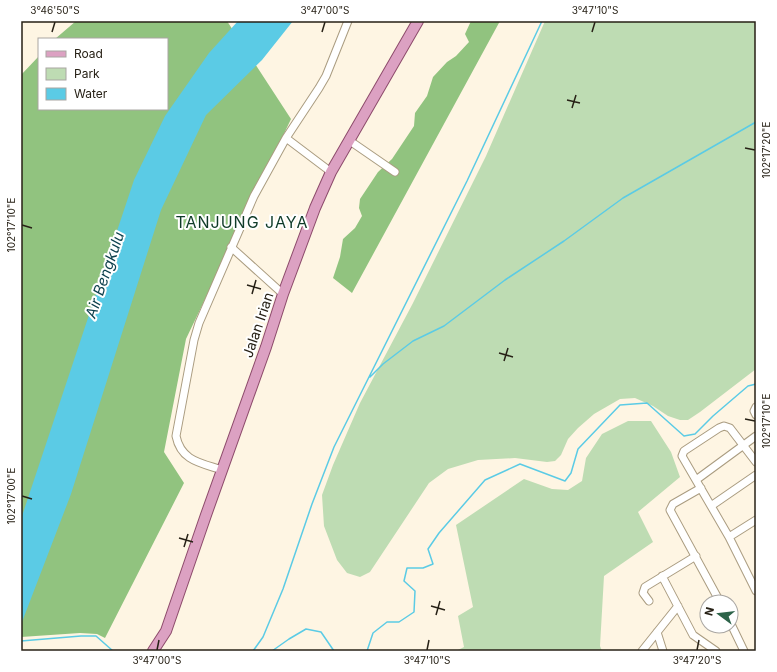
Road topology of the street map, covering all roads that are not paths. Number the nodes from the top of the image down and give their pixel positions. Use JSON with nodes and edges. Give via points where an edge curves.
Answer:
{"nodes":[{"id":1,"x":348,"y":21,"type":"edge"},
{"id":2,"x":418,"y":21,"type":"edge"},
{"id":3,"x":286,"y":138,"type":"junction"},
{"id":4,"x":350,"y":141,"type":"junction"},
{"id":5,"x":331,"y":172,"type":"junction"},
{"id":6,"x":396,"y":172,"type":"dead end"},
{"id":7,"x":231,"y":247,"type":"junction"},
{"id":8,"x":283,"y":294,"type":"junction"},
{"id":9,"x":756,"y":407,"type":"edge"},
{"id":10,"x":756,"y":414,"type":"edge"},
{"id":11,"x":756,"y":436,"type":"edge"},
{"id":12,"x":743,"y":446,"type":"junction"},
{"id":13,"x":756,"y":462,"type":"edge"},
{"id":14,"x":222,"y":470,"type":"junction"},
{"id":15,"x":756,"y":475,"type":"edge"},
{"id":16,"x":696,"y":480,"type":"junction"},
{"id":17,"x":701,"y":488,"type":"junction"},
{"id":18,"x":711,"y":506,"type":"junction"},
{"id":19,"x":756,"y":520,"type":"edge"},
{"id":20,"x":729,"y":537,"type":"junction"},
{"id":21,"x":696,"y":556,"type":"junction"},
{"id":22,"x":662,"y":576,"type":"junction"},
{"id":23,"x":756,"y":591,"type":"edge"},
{"id":24,"x":716,"y":594,"type":"edge"},
{"id":25,"x":649,"y":601,"type":"dead end"},
{"id":26,"x":678,"y":606,"type":"junction"},
{"id":27,"x":657,"y":632,"type":"junction"},
{"id":28,"x":736,"y":634,"type":"edge"},
{"id":29,"x":153,"y":651,"type":"edge"},
{"id":30,"x":642,"y":651,"type":"edge"},
{"id":31,"x":662,"y":651,"type":"edge"},
{"id":32,"x":716,"y":651,"type":"edge"},
{"id":33,"x":744,"y":651,"type":"edge"}],
"edges":[{"from":1,"to":3,"type":"street","via":[[326,76]]},
{"from":2,"to":4,"type":"main road","name":"Jalan Irian"},
{"from":3,"to":5,"type":"street"},
{"from":3,"to":7,"type":"street","via":[[259,185]]},
{"from":4,"to":5,"type":"main road","name":"Jalan Irian"},
{"from":4,"to":6,"type":"street"},
{"from":5,"to":8,"type":"main road","name":"Jalan Irian"},
{"from":7,"to":8,"type":"street"},
{"from":7,"to":14,"type":"street","via":[[196,331],[176,436],[179,446],[190,459]]},
{"from":8,"to":14,"type":"main road","name":"Jalan Irian"},
{"from":9,"to":10,"type":"street"},
{"from":11,"to":12,"type":"street"},
{"from":12,"to":13,"type":"street"},
{"from":12,"to":16,"type":"street"},
{"from":12,"to":16,"type":"street","via":[[730,428],[724,426],[684,451],[682,458]]},
{"from":14,"to":29,"type":"main road","name":"Jalan Irian","via":[[166,631]]},
{"from":15,"to":18,"type":"street"},
{"from":16,"to":17,"type":"street"},
{"from":17,"to":18,"type":"street"},
{"from":17,"to":21,"type":"street","via":[[673,504],[670,510]]},
{"from":18,"to":20,"type":"street"},
{"from":19,"to":20,"type":"street"},
{"from":20,"to":23,"type":"street"},
{"from":21,"to":22,"type":"street"},
{"from":21,"to":24,"type":"street"},
{"from":22,"to":25,"type":"street","via":[[644,588],[643,592]]},
{"from":22,"to":26,"type":"street"},
{"from":26,"to":27,"type":"street"},
{"from":26,"to":32,"type":"street","via":[[693,635]]},
{"from":27,"to":30,"type":"street"},
{"from":27,"to":31,"type":"street"},
{"from":28,"to":33,"type":"street"}]}
